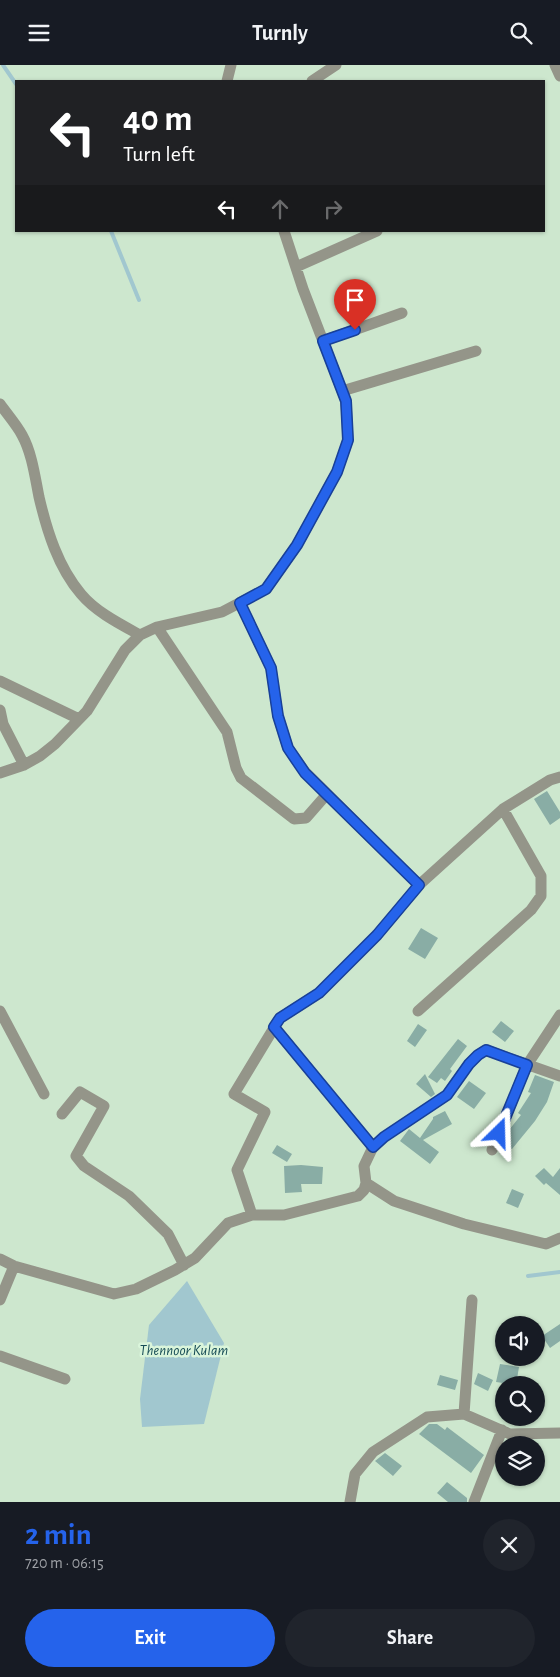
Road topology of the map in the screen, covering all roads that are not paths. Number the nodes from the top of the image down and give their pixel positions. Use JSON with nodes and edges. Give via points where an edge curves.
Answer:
{"nodes":[{"id":1,"x":232,"y":65,"type":"edge"},
{"id":2,"x":336,"y":65,"type":"edge"},
{"id":3,"x":555,"y":65,"type":"edge"},
{"id":4,"x":560,"y":76,"type":"edge"},
{"id":5,"x":227,"y":80,"type":"edge"},
{"id":6,"x":314,"y":80,"type":"edge"},
{"id":7,"x":284,"y":232,"type":"edge"},
{"id":8,"x":375,"y":232,"type":"edge"},
{"id":9,"x":296,"y":267,"type":"junction"},
{"id":10,"x":402,"y":313,"type":"dead end"},
{"id":11,"x":323,"y":341,"type":"junction"},
{"id":12,"x":476,"y":351,"type":"dead end"},
{"id":13,"x":342,"y":391,"type":"junction"},
{"id":14,"x":0,"y":404,"type":"edge"},
{"id":15,"x":240,"y":603,"type":"junction"},
{"id":16,"x":157,"y":627,"type":"junction"},
{"id":17,"x":140,"y":635,"type":"junction"},
{"id":18,"x":0,"y":681,"type":"edge"},
{"id":19,"x":0,"y":710,"type":"edge"},
{"id":20,"x":80,"y":719,"type":"junction"},
{"id":21,"x":24,"y":765,"type":"junction"},
{"id":22,"x":0,"y":773,"type":"edge"},
{"id":23,"x":560,"y":777,"type":"edge"},
{"id":24,"x":327,"y":794,"type":"junction"},
{"id":25,"x":503,"y":809,"type":"junction"},
{"id":26,"x":419,"y":885,"type":"junction"},
{"id":27,"x":0,"y":1011,"type":"edge"},
{"id":28,"x":418,"y":1011,"type":"dead end"},
{"id":29,"x":560,"y":1015,"type":"edge"},
{"id":30,"x":274,"y":1027,"type":"junction"},
{"id":31,"x":527,"y":1065,"type":"junction"},
{"id":32,"x":560,"y":1076,"type":"edge"},
{"id":33,"x":44,"y":1095,"type":"dead end"},
{"id":34,"x":62,"y":1115,"type":"dead end"},
{"id":35,"x":373,"y":1147,"type":"junction"},
{"id":36,"x":492,"y":1150,"type":"dead end"},
{"id":37,"x":366,"y":1183,"type":"junction"},
{"id":38,"x":252,"y":1215,"type":"junction"},
{"id":39,"x":560,"y":1238,"type":"edge"},
{"id":40,"x":0,"y":1259,"type":"edge"},
{"id":41,"x":184,"y":1265,"type":"junction"},
{"id":42,"x":14,"y":1266,"type":"junction"},
{"id":43,"x":0,"y":1300,"type":"edge"},
{"id":44,"x":472,"y":1300,"type":"dead end"},
{"id":45,"x":0,"y":1356,"type":"edge"},
{"id":46,"x":65,"y":1379,"type":"dead end"},
{"id":47,"x":464,"y":1414,"type":"junction"},
{"id":48,"x":502,"y":1430,"type":"junction"},
{"id":49,"x":560,"y":1433,"type":"edge"},
{"id":50,"x":350,"y":1502,"type":"edge"},
{"id":51,"x":474,"y":1502,"type":"edge"}],
"edges":[{"from":1,"to":5,"type":"street"},
{"from":2,"to":6,"type":"street"},
{"from":3,"to":4,"type":"street"},
{"from":7,"to":9,"type":"street"},
{"from":8,"to":9,"type":"street"},
{"from":9,"to":11,"type":"street"},
{"from":10,"to":11,"type":"street"},
{"from":11,"to":13,"type":"street"},
{"from":12,"to":13,"type":"street"},
{"from":13,"to":15,"type":"street","via":[[346,401],[348,440],[337,472],[297,545],[266,589]]},
{"from":14,"to":17,"type":"street","via":[[22,435],[46,527],[70,579],[102,613]]},
{"from":15,"to":16,"type":"street","via":[[222,612]]},
{"from":15,"to":24,"type":"street","via":[[271,668],[278,716],[288,748],[305,773]]},
{"from":16,"to":17,"type":"street"},
{"from":16,"to":24,"type":"street","via":[[227,732],[240,778],[294,819],[306,817]]},
{"from":17,"to":20,"type":"street","via":[[125,650]]},
{"from":18,"to":20,"type":"street"},
{"from":19,"to":21,"type":"street","via":[[3,724]]},
{"from":20,"to":21,"type":"street","via":[[55,744]]},
{"from":21,"to":22,"type":"street"},
{"from":23,"to":25,"type":"street"},
{"from":24,"to":26,"type":"street"},
{"from":25,"to":26,"type":"street"},
{"from":25,"to":28,"type":"street","via":[[541,876],[541,896],[530,910]]},
{"from":26,"to":30,"type":"street","via":[[377,935],[319,993],[280,1018]]},
{"from":27,"to":33,"type":"street"},
{"from":29,"to":31,"type":"street"},
{"from":30,"to":35,"type":"street"},
{"from":30,"to":38,"type":"street","via":[[234,1094],[265,1113],[237,1170]]},
{"from":31,"to":32,"type":"street"},
{"from":31,"to":35,"type":"street","via":[[486,1050],[469,1064],[447,1095]]},
{"from":31,"to":36,"type":"street"},
{"from":34,"to":41,"type":"street","via":[[80,1091],[104,1106],[76,1156],[84,1166],[129,1196],[168,1234]]},
{"from":35,"to":37,"type":"street","via":[[364,1166]]},
{"from":37,"to":38,"type":"street","via":[[358,1196],[284,1215]]},
{"from":37,"to":39,"type":"street","via":[[394,1201],[464,1224],[546,1244]]},
{"from":38,"to":41,"type":"street","via":[[228,1223],[195,1258]]},
{"from":40,"to":42,"type":"street"},
{"from":41,"to":42,"type":"street","via":[[136,1289],[114,1294]]},
{"from":42,"to":43,"type":"street"},
{"from":44,"to":47,"type":"street"},
{"from":45,"to":46,"type":"street"},
{"from":47,"to":48,"type":"street"},
{"from":47,"to":50,"type":"street","via":[[426,1417],[373,1452],[355,1474]]},
{"from":48,"to":49,"type":"street","via":[[510,1434]]},
{"from":48,"to":51,"type":"street"}]}
